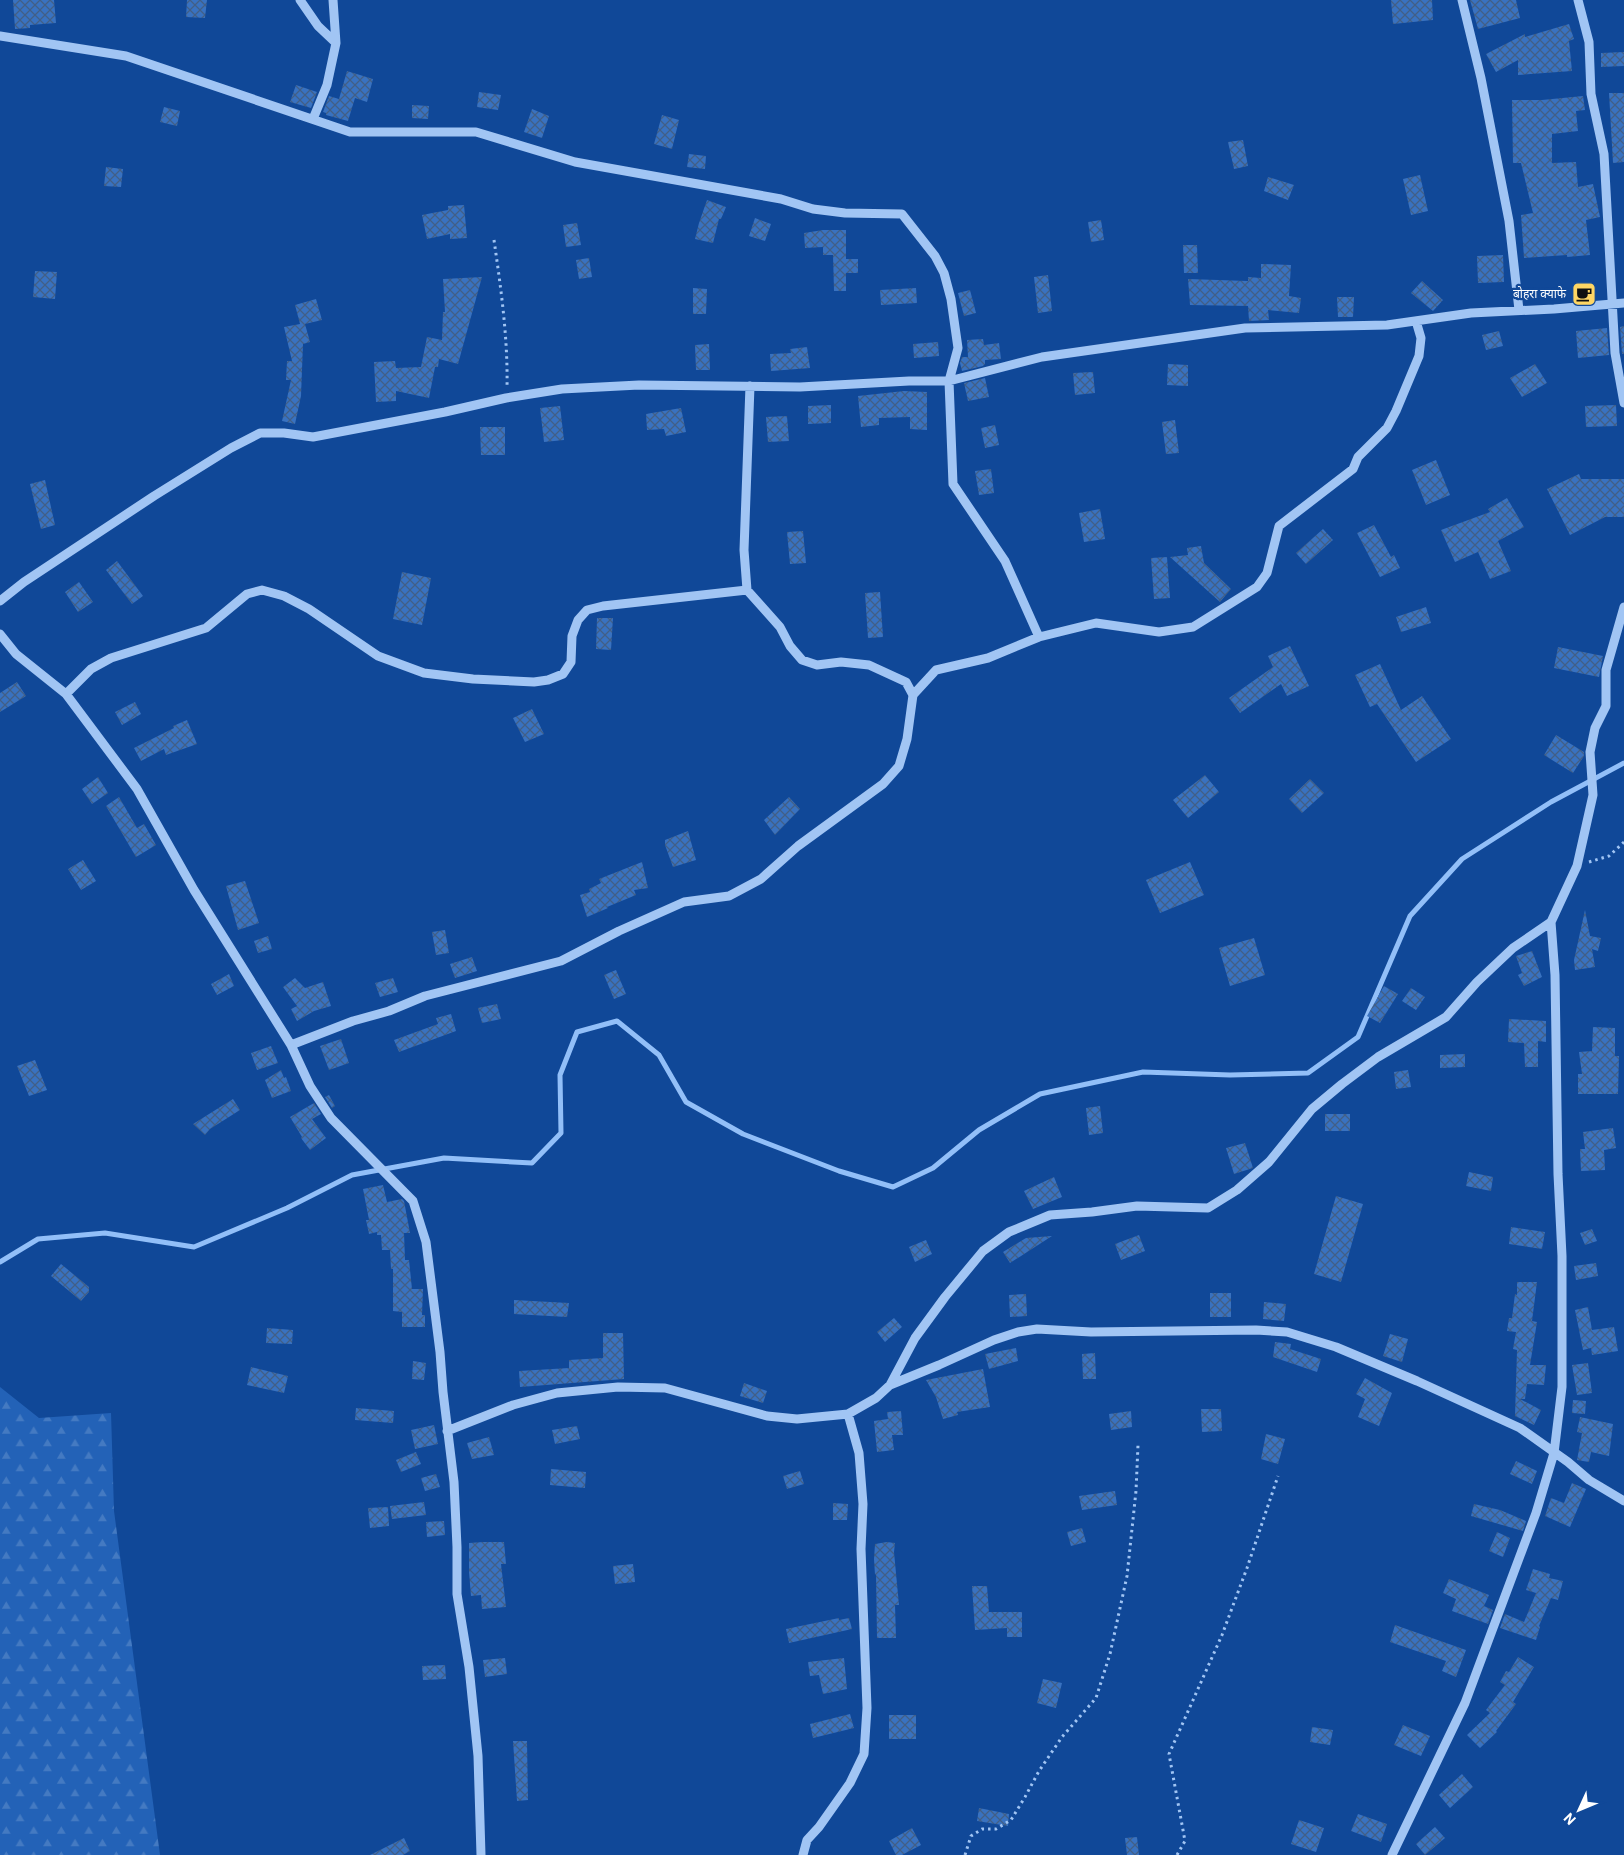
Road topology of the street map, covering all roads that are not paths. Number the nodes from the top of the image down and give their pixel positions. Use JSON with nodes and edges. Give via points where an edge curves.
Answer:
{"nodes":[{"id":1,"x":300,"y":0,"type":"edge"},
{"id":2,"x":333,"y":0,"type":"edge"},
{"id":3,"x":1462,"y":0,"type":"edge"},
{"id":4,"x":1578,"y":0,"type":"edge"},
{"id":5,"x":0,"y":36,"type":"edge"},
{"id":6,"x":336,"y":43,"type":"junction"},
{"id":7,"x":313,"y":119,"type":"junction"},
{"id":8,"x":1624,"y":303,"type":"edge"},
{"id":9,"x":1612,"y":304,"type":"junction"},
{"id":10,"x":1520,"y":310,"type":"junction"},
{"id":11,"x":1416,"y":321,"type":"junction"},
{"id":12,"x":949,"y":381,"type":"junction"},
{"id":13,"x":750,"y":386,"type":"junction"},
{"id":14,"x":1624,"y":403,"type":"edge"},
{"id":15,"x":747,"y":590,"type":"junction"},
{"id":16,"x":0,"y":601,"type":"edge"},
{"id":17,"x":1624,"y":608,"type":"edge"},
{"id":18,"x":0,"y":634,"type":"edge"},
{"id":19,"x":1039,"y":637,"type":"junction"},
{"id":20,"x":66,"y":694,"type":"junction"},
{"id":21,"x":913,"y":695,"type":"junction"},
{"id":22,"x":1551,"y":922,"type":"junction"},
{"id":23,"x":291,"y":1045,"type":"junction"},
{"id":24,"x":890,"y":1385,"type":"junction"},
{"id":25,"x":848,"y":1414,"type":"junction"},
{"id":26,"x":447,"y":1431,"type":"junction"},
{"id":27,"x":1554,"y":1453,"type":"junction"},
{"id":28,"x":1624,"y":1501,"type":"edge"},
{"id":29,"x":481,"y":1855,"type":"edge"},
{"id":30,"x":803,"y":1855,"type":"edge"},
{"id":31,"x":1392,"y":1855,"type":"edge"}],
"edges":[{"from":1,"to":6,"type":"street","via":[[318,26]]},
{"from":2,"to":6,"type":"street"},
{"from":3,"to":10,"type":"street","via":[[1482,78],[1509,221]]},
{"from":4,"to":9,"type":"street","via":[[1588,42],[1591,94],[1604,154]]},
{"from":5,"to":7,"type":"street","via":[[126,56]]},
{"from":6,"to":7,"type":"street","via":[[327,85]]},
{"from":7,"to":12,"type":"street","via":[[350,132],[476,132],[575,162],[781,199],[813,209],[902,214],[936,256],[951,298],[958,348]]},
{"from":8,"to":9,"type":"street"},
{"from":9,"to":10,"type":"street"},
{"from":9,"to":14,"type":"street","via":[[1615,353]]},
{"from":10,"to":11,"type":"street"},
{"from":11,"to":12,"type":"street","via":[[1387,325],[1245,328],[1042,357]]},
{"from":11,"to":19,"type":"street","via":[[1421,338],[1419,356],[1387,428],[1358,457],[1353,469],[1279,526],[1267,573],[1257,587],[1193,627],[1159,632],[1096,623]]},
{"from":12,"to":13,"type":"street"},
{"from":12,"to":19,"type":"street","via":[[953,484],[1005,561]]},
{"from":13,"to":15,"type":"street","via":[[744,550]]},
{"from":13,"to":16,"type":"street","via":[[639,385],[562,389],[313,437],[284,432],[260,433],[154,496]]},
{"from":15,"to":20,"type":"street","via":[[587,610],[578,620],[572,636],[571,662],[563,674],[534,682],[424,674],[378,656],[308,609],[284,596],[262,590],[247,594],[206,628],[111,658],[91,669]]},
{"from":15,"to":21,"type":"street","via":[[780,627],[802,660],[817,665],[841,662],[869,665],[906,682]]},
{"from":17,"to":22,"type":"street","via":[[1606,670],[1606,706],[1595,728],[1590,752],[1593,795],[1577,866]]},
{"from":18,"to":20,"type":"street","via":[[16,654]]},
{"from":19,"to":21,"type":"street","via":[[988,658],[936,670]]},
{"from":20,"to":23,"type":"street","via":[[137,789],[194,890]]},
{"from":21,"to":23,"type":"street","via":[[907,739],[899,766],[883,784],[798,846],[762,879],[729,896],[684,902],[561,961],[425,996]]},
{"from":22,"to":24,"type":"street","via":[[1514,948],[1446,1017],[1378,1057],[1312,1109],[1269,1162],[1237,1190],[1208,1208],[1137,1206],[1050,1215],[1008,1232],[983,1251],[945,1297],[915,1338]]},
{"from":22,"to":27,"type":"street","via":[[1562,1256],[1562,1386]]},
{"from":23,"to":26,"type":"street","via":[[310,1086],[331,1118],[414,1201],[426,1242]]},
{"from":24,"to":25,"type":"street","via":[[876,1398]]},
{"from":24,"to":27,"type":"street","via":[[994,1340],[1037,1329],[1287,1332],[1336,1347],[1417,1381],[1520,1428]]},
{"from":25,"to":26,"type":"street","via":[[797,1419],[767,1416],[666,1388],[618,1387],[548,1396],[513,1405]]},
{"from":25,"to":30,"type":"street","via":[[858,1453],[863,1504],[861,1548],[868,1708],[864,1754],[850,1782],[807,1840]]},
{"from":26,"to":29,"type":"street","via":[[454,1482],[456,1594],[470,1667],[478,1756]]},
{"from":27,"to":28,"type":"street"},
{"from":27,"to":31,"type":"street","via":[[1536,1513],[1465,1703]]}]}
